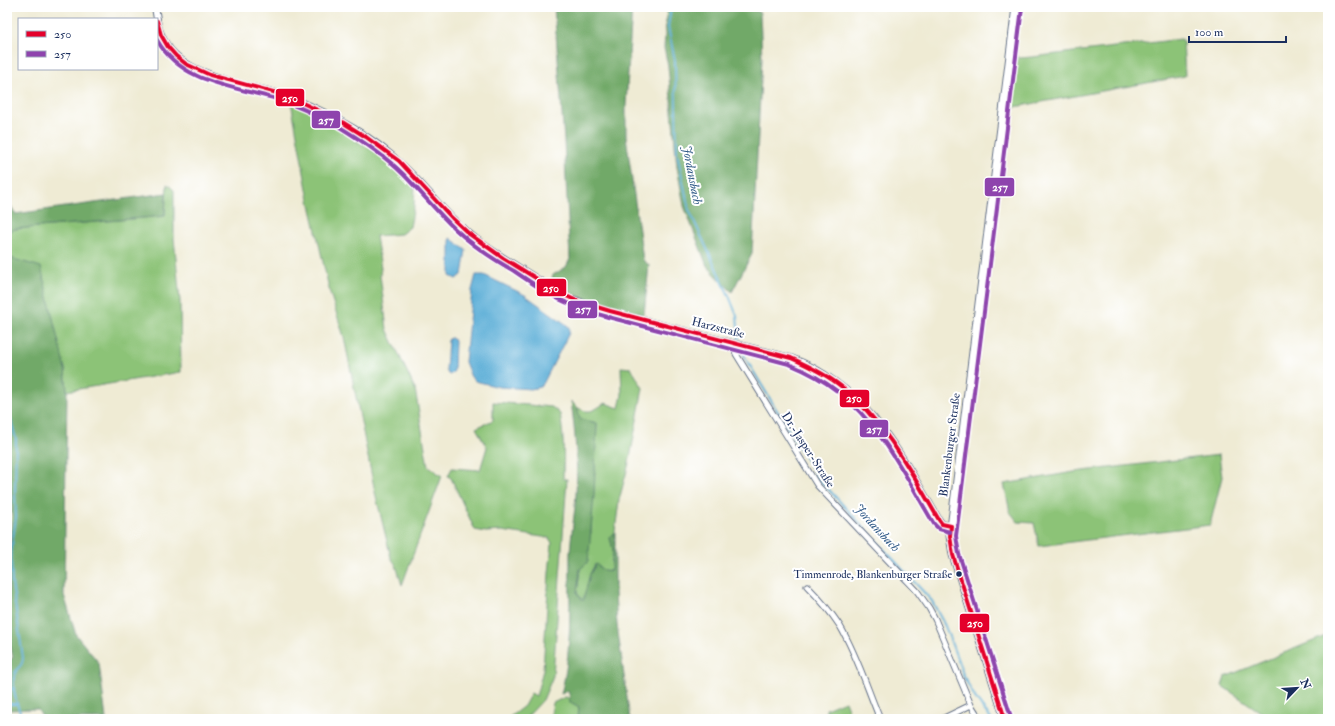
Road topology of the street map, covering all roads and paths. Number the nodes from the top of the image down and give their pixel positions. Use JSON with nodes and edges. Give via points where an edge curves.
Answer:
{"nodes":[{"id":1,"x":155,"y":7,"type":"edge"},
{"id":2,"x":1016,"y":7,"type":"edge"},
{"id":3,"x":157,"y":18,"type":"edge"},
{"id":4,"x":158,"y":24,"type":"edge"},
{"id":5,"x":734,"y":344,"type":"junction"},
{"id":6,"x":951,"y":526,"type":"junction"},
{"id":7,"x":807,"y":586,"type":"dead end"},
{"id":8,"x":971,"y":706,"type":"junction"},
{"id":9,"x":880,"y":719,"type":"edge"},
{"id":10,"x":942,"y":719,"type":"edge"},
{"id":11,"x":980,"y":719,"type":"edge"},
{"id":12,"x":1005,"y":719,"type":"edge"}],
"edges":[{"from":1,"to":3,"type":"street","name":"Harzstraße"},
{"from":2,"to":6,"type":"main road","name":"Blankenburger Straße"},
{"from":4,"to":5,"type":"street","name":"Harzstraße","via":[[165,44],[190,65],[213,75],[289,97],[329,116],[369,140],[404,166],[459,224],[479,241],[564,295],[602,310]]},
{"from":5,"to":6,"type":"street","name":"Harzstraße","via":[[807,364],[842,387],[865,409],[889,438],[942,524]]},
{"from":5,"to":8,"type":"street","name":"Dr.-Jasper-Straße","via":[[736,354],[817,485],[929,608]]},
{"from":6,"to":12,"type":"main road","name":"Blankenburger Straße","via":[[953,556]]},
{"from":7,"to":9,"type":"street","via":[[840,627],[858,663]]},
{"from":8,"to":10,"type":"street"},
{"from":8,"to":11,"type":"street","name":"Dr.-Jasper-Straße"}]}
